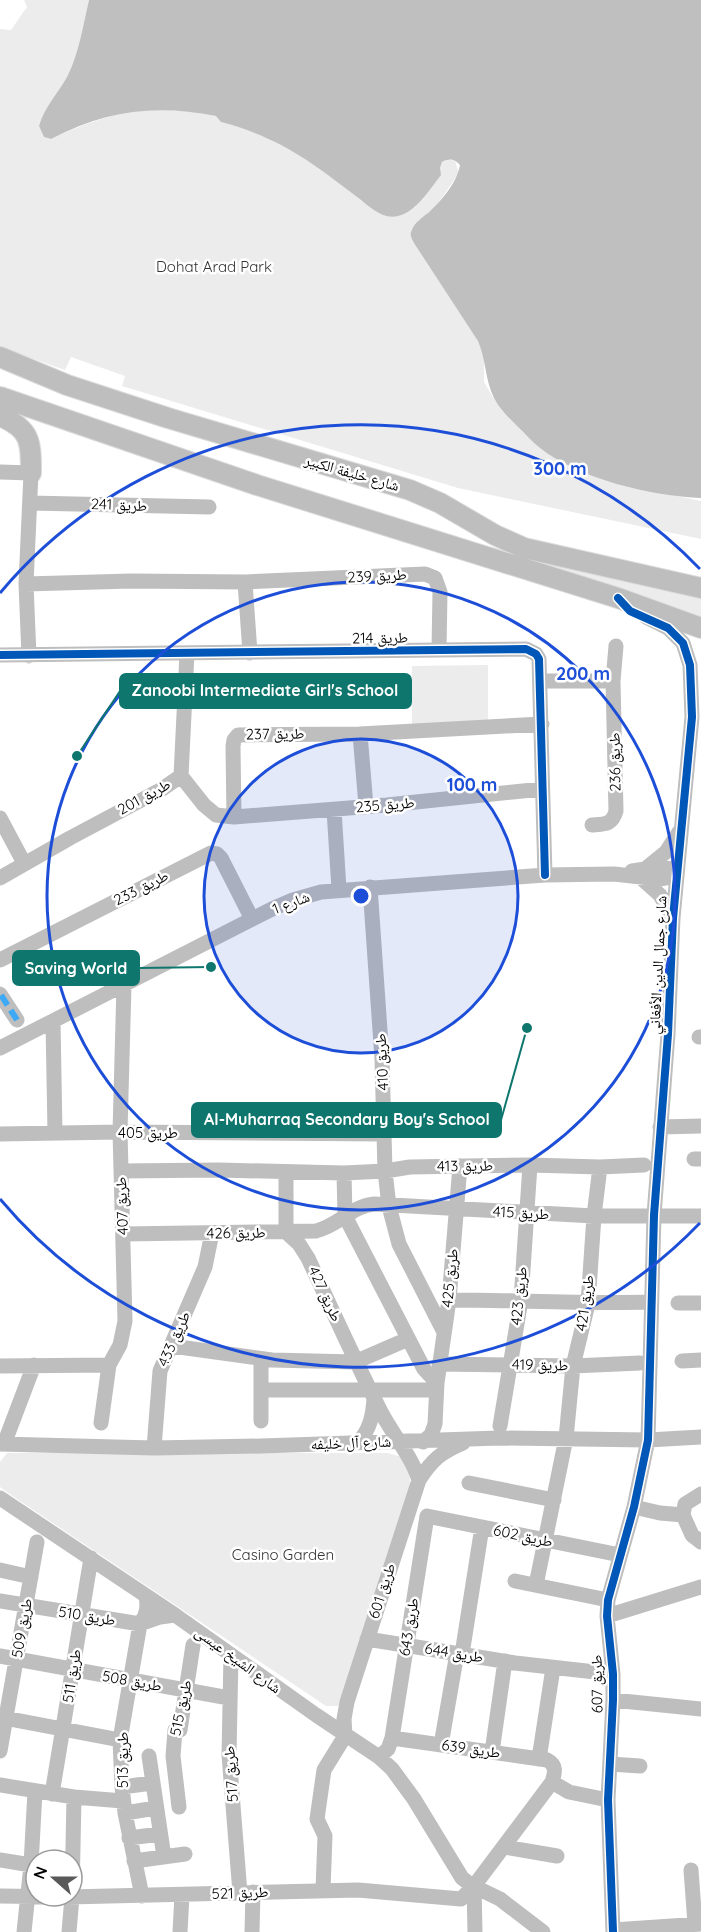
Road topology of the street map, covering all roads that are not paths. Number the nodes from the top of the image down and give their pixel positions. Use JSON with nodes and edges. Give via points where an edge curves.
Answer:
{"nodes":[{"id":1,"x":0,"y":357,"type":"edge"},
{"id":2,"x":0,"y":397,"type":"edge"},
{"id":3,"x":0,"y":416,"type":"edge"},
{"id":4,"x":0,"y":472,"type":"edge"},
{"id":5,"x":31,"y":473,"type":"junction"},
{"id":6,"x":30,"y":503,"type":"junction"},
{"id":7,"x":209,"y":507,"type":"dead end"},
{"id":8,"x":245,"y":582,"type":"junction"},
{"id":9,"x":26,"y":584,"type":"junction"},
{"id":10,"x":701,"y":588,"type":"edge"},
{"id":11,"x":618,"y":598,"type":"junction"},
{"id":12,"x":701,"y":628,"type":"edge"},
{"id":13,"x":616,"y":646,"type":"dead end"},
{"id":14,"x":439,"y":650,"type":"junction"},
{"id":15,"x":250,"y":652,"type":"junction"},
{"id":16,"x":187,"y":653,"type":"junction"},
{"id":17,"x":0,"y":655,"type":"edge"},
{"id":18,"x":29,"y":656,"type":"junction"},
{"id":19,"x":540,"y":681,"type":"junction"},
{"id":20,"x":613,"y":681,"type":"junction"},
{"id":21,"x":701,"y":690,"type":"edge"},
{"id":22,"x":692,"y":717,"type":"junction"},
{"id":23,"x":542,"y":724,"type":"junction"},
{"id":24,"x":360,"y":734,"type":"junction"},
{"id":25,"x":695,"y":746,"type":"edge"},
{"id":26,"x":181,"y":776,"type":"junction"},
{"id":27,"x":542,"y":789,"type":"junction"},
{"id":28,"x":366,"y":806,"type":"junction"},
{"id":29,"x":334,"y":810,"type":"junction"},
{"id":30,"x":234,"y":817,"type":"junction"},
{"id":31,"x":0,"y":818,"type":"edge"},
{"id":32,"x":592,"y":825,"type":"dead end"},
{"id":33,"x":680,"y":829,"type":"junction"},
{"id":34,"x":24,"y":863,"type":"junction"},
{"id":35,"x":643,"y":873,"type":"junction"},
{"id":36,"x":677,"y":873,"type":"junction"},
{"id":37,"x":545,"y":875,"type":"junction"},
{"id":38,"x":0,"y":878,"type":"edge"},
{"id":39,"x":370,"y":887,"type":"junction"},
{"id":40,"x":339,"y":889,"type":"junction"},
{"id":41,"x":673,"y":918,"type":"junction"},
{"id":42,"x":252,"y":919,"type":"junction"},
{"id":43,"x":0,"y":960,"type":"edge"},
{"id":44,"x":124,"y":985,"type":"junction"},
{"id":45,"x":0,"y":995,"type":"edge"},
{"id":46,"x":16,"y":1020,"type":"dead end"},
{"id":47,"x":53,"y":1021,"type":"junction"},
{"id":48,"x":0,"y":1048,"type":"edge"},
{"id":49,"x":701,"y":1125,"type":"edge"},
{"id":50,"x":660,"y":1126,"type":"junction"},
{"id":51,"x":120,"y":1132,"type":"junction"},
{"id":52,"x":55,"y":1133,"type":"junction"},
{"id":53,"x":0,"y":1134,"type":"edge"},
{"id":54,"x":385,"y":1134,"type":"junction"},
{"id":55,"x":530,"y":1165,"type":"junction"},
{"id":56,"x":644,"y":1165,"type":"dead end"},
{"id":57,"x":460,"y":1166,"type":"junction"},
{"id":58,"x":600,"y":1167,"type":"junction"},
{"id":59,"x":121,"y":1171,"type":"junction"},
{"id":60,"x":385,"y":1171,"type":"junction"},
{"id":61,"x":286,"y":1172,"type":"junction"},
{"id":62,"x":344,"y":1173,"type":"junction"},
{"id":63,"x":389,"y":1206,"type":"junction"},
{"id":64,"x":456,"y":1210,"type":"junction"},
{"id":65,"x":526,"y":1213,"type":"junction"},
{"id":66,"x":654,"y":1215,"type":"junction"},
{"id":67,"x":345,"y":1216,"type":"junction"},
{"id":68,"x":594,"y":1216,"type":"junction"},
{"id":69,"x":701,"y":1216,"type":"edge"},
{"id":70,"x":286,"y":1232,"type":"junction"},
{"id":71,"x":212,"y":1233,"type":"junction"},
{"id":72,"x":123,"y":1234,"type":"junction"},
{"id":73,"x":448,"y":1300,"type":"junction"},
{"id":74,"x":520,"y":1300,"type":"junction"},
{"id":75,"x":650,"y":1302,"type":"junction"},
{"id":76,"x":678,"y":1303,"type":"dead end"},
{"id":77,"x":701,"y":1303,"type":"edge"},
{"id":78,"x":588,"y":1304,"type":"junction"},
{"id":79,"x":444,"y":1332,"type":"junction"},
{"id":80,"x":408,"y":1339,"type":"junction"},
{"id":81,"x":171,"y":1346,"type":"junction"},
{"id":82,"x":261,"y":1359,"type":"junction"},
{"id":83,"x":701,"y":1360,"type":"edge"},
{"id":84,"x":682,"y":1361,"type":"dead end"},
{"id":85,"x":355,"y":1362,"type":"junction"},
{"id":86,"x":640,"y":1363,"type":"dead end"},
{"id":87,"x":439,"y":1364,"type":"junction"},
{"id":88,"x":34,"y":1365,"type":"junction"},
{"id":89,"x":110,"y":1365,"type":"junction"},
{"id":90,"x":510,"y":1365,"type":"junction"},
{"id":91,"x":0,"y":1366,"type":"edge"},
{"id":92,"x":573,"y":1366,"type":"junction"},
{"id":93,"x":437,"y":1386,"type":"junction"},
{"id":94,"x":261,"y":1390,"type":"junction"},
{"id":95,"x":372,"y":1394,"type":"junction"},
{"id":96,"x":261,"y":1421,"type":"dead end"},
{"id":97,"x":101,"y":1423,"type":"dead end"},
{"id":98,"x":500,"y":1426,"type":"dead end"},
{"id":99,"x":701,"y":1437,"type":"edge"},
{"id":100,"x":566,"y":1438,"type":"junction"},
{"id":101,"x":468,"y":1440,"type":"junction"},
{"id":102,"x":648,"y":1440,"type":"junction"},
{"id":103,"x":398,"y":1442,"type":"junction"},
{"id":104,"x":423,"y":1442,"type":"junction"},
{"id":105,"x":358,"y":1443,"type":"junction"},
{"id":106,"x":2,"y":1444,"type":"edge"},
{"id":107,"x":154,"y":1448,"type":"junction"},
{"id":108,"x":419,"y":1480,"type":"junction"},
{"id":109,"x":469,"y":1483,"type":"dead end"},
{"id":110,"x":701,"y":1494,"type":"edge"},
{"id":111,"x":0,"y":1498,"type":"edge"},
{"id":112,"x":554,"y":1500,"type":"junction"},
{"id":113,"x":634,"y":1507,"type":"junction"},
{"id":114,"x":683,"y":1515,"type":"junction"},
{"id":115,"x":427,"y":1516,"type":"joint"},
{"id":116,"x":482,"y":1527,"type":"junction"},
{"id":117,"x":546,"y":1541,"type":"junction"},
{"id":118,"x":37,"y":1542,"type":"dead end"},
{"id":119,"x":701,"y":1542,"type":"edge"},
{"id":120,"x":620,"y":1555,"type":"junction"},
{"id":121,"x":91,"y":1558,"type":"junction"},
{"id":122,"x":0,"y":1570,"type":"edge"},
{"id":123,"x":31,"y":1578,"type":"junction"},
{"id":124,"x":515,"y":1581,"type":"dead end"},
{"id":125,"x":536,"y":1585,"type":"junction"},
{"id":126,"x":701,"y":1587,"type":"edge"},
{"id":127,"x":146,"y":1596,"type":"junction"},
{"id":128,"x":0,"y":1601,"type":"edge"},
{"id":129,"x":26,"y":1606,"type":"junction"},
{"id":130,"x":608,"y":1608,"type":"junction"},
{"id":131,"x":82,"y":1615,"type":"junction"},
{"id":132,"x":175,"y":1616,"type":"junction"},
{"id":133,"x":140,"y":1624,"type":"junction"},
{"id":134,"x":367,"y":1640,"type":"junction"},
{"id":135,"x":193,"y":1645,"type":"dead end"},
{"id":136,"x":406,"y":1645,"type":"junction"},
{"id":137,"x":460,"y":1654,"type":"junction"},
{"id":138,"x":231,"y":1655,"type":"junction"},
{"id":139,"x":0,"y":1656,"type":"edge"},
{"id":140,"x":16,"y":1659,"type":"junction"},
{"id":141,"x":505,"y":1661,"type":"junction"},
{"id":142,"x":553,"y":1668,"type":"junction"},
{"id":143,"x":73,"y":1671,"type":"junction"},
{"id":144,"x":613,"y":1674,"type":"junction"},
{"id":145,"x":130,"y":1681,"type":"junction"},
{"id":146,"x":186,"y":1691,"type":"junction"},
{"id":147,"x":229,"y":1698,"type":"junction"},
{"id":148,"x":613,"y":1700,"type":"junction"},
{"id":149,"x":347,"y":1702,"type":"junction"},
{"id":150,"x":701,"y":1709,"type":"edge"},
{"id":151,"x":316,"y":1715,"type":"junction"},
{"id":152,"x":3,"y":1718,"type":"edge"},
{"id":153,"x":63,"y":1730,"type":"junction"},
{"id":154,"x":345,"y":1736,"type":"junction"},
{"id":155,"x":392,"y":1738,"type":"junction"},
{"id":156,"x":120,"y":1740,"type":"junction"},
{"id":157,"x":441,"y":1745,"type":"junction"},
{"id":158,"x":0,"y":1751,"type":"edge"},
{"id":159,"x":492,"y":1752,"type":"junction"},
{"id":160,"x":149,"y":1756,"type":"dead end"},
{"id":161,"x":379,"y":1757,"type":"junction"},
{"id":162,"x":539,"y":1759,"type":"junction"},
{"id":163,"x":610,"y":1764,"type":"junction"},
{"id":164,"x":640,"y":1766,"type":"dead end"},
{"id":165,"x":552,"y":1782,"type":"junction"},
{"id":166,"x":152,"y":1783,"type":"junction"},
{"id":167,"x":0,"y":1785,"type":"edge"},
{"id":168,"x":35,"y":1791,"type":"junction"},
{"id":169,"x":52,"y":1794,"type":"junction"},
{"id":170,"x":74,"y":1797,"type":"junction"},
{"id":171,"x":123,"y":1800,"type":"junction"},
{"id":172,"x":608,"y":1800,"type":"junction"},
{"id":173,"x":179,"y":1807,"type":"dead end"},
{"id":174,"x":156,"y":1808,"type":"junction"},
{"id":175,"x":160,"y":1834,"type":"junction"},
{"id":176,"x":129,"y":1838,"type":"junction"},
{"id":177,"x":505,"y":1847,"type":"junction"},
{"id":178,"x":32,"y":1848,"type":"edge"},
{"id":179,"x":73,"y":1848,"type":"edge"},
{"id":180,"x":185,"y":1854,"type":"dead end"},
{"id":181,"x":557,"y":1856,"type":"dead end"},
{"id":182,"x":164,"y":1857,"type":"junction"},
{"id":183,"x":0,"y":1860,"type":"edge"},
{"id":184,"x":134,"y":1861,"type":"junction"},
{"id":185,"x":24,"y":1864,"type":"edge"},
{"id":186,"x":691,"y":1870,"type":"dead end"},
{"id":187,"x":474,"y":1886,"type":"junction"},
{"id":188,"x":322,"y":1890,"type":"junction"},
{"id":189,"x":247,"y":1893,"type":"junction"},
{"id":190,"x":182,"y":1895,"type":"junction"},
{"id":191,"x":0,"y":1896,"type":"edge"},
{"id":192,"x":142,"y":1896,"type":"junction"},
{"id":193,"x":24,"y":1897,"type":"edge"},
{"id":194,"x":84,"y":1897,"type":"edge"},
{"id":195,"x":27,"y":1908,"type":"edge"},
{"id":196,"x":71,"y":1908,"type":"edge"},
{"id":197,"x":698,"y":1924,"type":"edge"},
{"id":198,"x":614,"y":1931,"type":"edge"},
{"id":199,"x":24,"y":1932,"type":"edge"},
{"id":200,"x":69,"y":1932,"type":"edge"},
{"id":201,"x":180,"y":1932,"type":"edge"},
{"id":202,"x":252,"y":1932,"type":"edge"},
{"id":203,"x":475,"y":1932,"type":"edge"},
{"id":204,"x":543,"y":1932,"type":"edge"}],
"edges":[{"from":1,"to":10,"type":"main road","name":"شارع خليفة الكبير","via":[[67,385],[168,418],[410,490],[524,548]]},
{"from":2,"to":11,"type":"main road","via":[[257,485]]},
{"from":3,"to":5,"type":"main road","via":[[25,432],[31,451]]},
{"from":4,"to":5,"type":"street"},
{"from":5,"to":6,"type":"street"},
{"from":6,"to":7,"type":"street","name":"طريق 241"},
{"from":6,"to":9,"type":"street"},
{"from":8,"to":9,"type":"street","name":"طريق 239"},
{"from":8,"to":14,"type":"street","name":"طريق 239","via":[[430,575],[440,592]]},
{"from":8,"to":15,"type":"street"},
{"from":9,"to":18,"type":"street"},
{"from":11,"to":12,"type":"main road"},
{"from":11,"to":22,"type":"street","name":"شارع جمال الدين الأفغاني","via":[[630,611],[668,628],[683,643],[690,664]]},
{"from":13,"to":20,"type":"street","name":"طريق 236"},
{"from":14,"to":15,"type":"street","name":"طريق 214"},
{"from":14,"to":19,"type":"street","name":"طريق 214","via":[[526,649],[539,659]]},
{"from":15,"to":16,"type":"street","name":"طريق 214"},
{"from":16,"to":18,"type":"street","name":"طريق 214"},
{"from":16,"to":26,"type":"street","name":"طريق 201"},
{"from":17,"to":18,"type":"street","name":"طريق 214"},
{"from":19,"to":20,"type":"street"},
{"from":19,"to":23,"type":"street","name":"طريق 214"},
{"from":20,"to":32,"type":"street","name":"طريق 236","via":[[616,811],[609,823]]},
{"from":21,"to":22,"type":"street","name":"شارع جمال الدين الأفغاني"},
{"from":22,"to":25,"type":"street","name":"شارع جمال الدين الأفغاني"},
{"from":23,"to":24,"type":"street","name":"طريق 237"},
{"from":23,"to":27,"type":"street","name":"طريق 214"},
{"from":24,"to":28,"type":"street"},
{"from":24,"to":30,"type":"street","name":"طريق 237","via":[[238,735],[233,746]]},
{"from":25,"to":33,"type":"street","name":"شارع جمال الدين الأفغاني"},
{"from":26,"to":30,"type":"street","name":"طريق 235","via":[[216,815]]},
{"from":26,"to":34,"type":"street","name":"طريق 201"},
{"from":27,"to":28,"type":"street","name":"طريق 235"},
{"from":27,"to":37,"type":"street","name":"طريق 214"},
{"from":28,"to":29,"type":"street","name":"طريق 235"},
{"from":29,"to":30,"type":"street","name":"طريق 235"},
{"from":29,"to":40,"type":"street","name":"طريق 235"},
{"from":31,"to":34,"type":"street"},
{"from":33,"to":35,"type":"street","via":[[666,852]]},
{"from":33,"to":36,"type":"street","name":"شارع جمال الدين الأفغاني"},
{"from":34,"to":38,"type":"street","name":"طريق 201"},
{"from":35,"to":36,"type":"street","name":"شارع 1","via":[[659,879]]},
{"from":35,"to":37,"type":"street","name":"شارع 1"},
{"from":35,"to":41,"type":"street"},
{"from":36,"to":41,"type":"street","name":"شارع جمال الدين الأفغاني"},
{"from":37,"to":39,"type":"street","name":"شارع 1"},
{"from":39,"to":40,"type":"street","name":"شارع 1"},
{"from":39,"to":54,"type":"street","name":"طريق 410"},
{"from":40,"to":42,"type":"street","name":"شارع 1","via":[[293,900]]},
{"from":41,"to":50,"type":"street","name":"شارع جمال الدين الأفغاني"},
{"from":42,"to":43,"type":"street","name":"طريق 233","via":[[221,858],[211,853]]},
{"from":42,"to":44,"type":"street","name":"شارع 1"},
{"from":44,"to":47,"type":"street","name":"شارع 1"},
{"from":44,"to":51,"type":"street","name":"طريق 407"},
{"from":45,"to":46,"type":"street"},
{"from":47,"to":48,"type":"street","name":"شارع 1"},
{"from":47,"to":52,"type":"street"},
{"from":49,"to":50,"type":"street"},
{"from":50,"to":66,"type":"street","name":"شارع جمال الدين الأفغاني"},
{"from":51,"to":52,"type":"street","name":"طريق 405"},
{"from":51,"to":54,"type":"street","name":"طريق 405"},
{"from":51,"to":59,"type":"street","name":"طريق 407"},
{"from":52,"to":53,"type":"street","name":"طريق 405"},
{"from":54,"to":60,"type":"street","name":"طريق 410"},
{"from":55,"to":57,"type":"street","name":"طريق 413"},
{"from":55,"to":58,"type":"street","name":"طريق 413"},
{"from":55,"to":65,"type":"street","name":"طريق 423"},
{"from":56,"to":58,"type":"street","name":"طريق 413"},
{"from":57,"to":60,"type":"street","name":"طريق 413"},
{"from":57,"to":64,"type":"street","name":"طريق 425"},
{"from":58,"to":68,"type":"street","name":"طريق 421"},
{"from":59,"to":61,"type":"street","name":"طريق 413"},
{"from":59,"to":72,"type":"street","name":"طريق 407"},
{"from":60,"to":62,"type":"street","name":"طريق 413"},
{"from":60,"to":63,"type":"street","name":"طريق 410"},
{"from":61,"to":62,"type":"street","name":"طريق 413"},
{"from":61,"to":70,"type":"street"},
{"from":62,"to":67,"type":"street"},
{"from":63,"to":64,"type":"street","name":"طريق 415"},
{"from":63,"to":67,"type":"street","name":"طريق 426","via":[[367,1205]]},
{"from":63,"to":79,"type":"street","name":"طريق 410","via":[[399,1244]]},
{"from":64,"to":65,"type":"street","name":"طريق 415"},
{"from":64,"to":73,"type":"street","name":"طريق 425"},
{"from":65,"to":68,"type":"street","name":"طريق 415"},
{"from":65,"to":74,"type":"street","name":"طريق 423"},
{"from":66,"to":68,"type":"street","name":"طريق 415"},
{"from":66,"to":69,"type":"street","name":"طريق 415"},
{"from":66,"to":75,"type":"street","name":"شارع جمال الدين الأفغاني","via":[[649,1230]]},
{"from":67,"to":70,"type":"street","name":"طريق 426","via":[[326,1229]]},
{"from":67,"to":80,"type":"street"},
{"from":68,"to":78,"type":"street","name":"طريق 421"},
{"from":70,"to":71,"type":"street","name":"طريق 426"},
{"from":70,"to":85,"type":"street","name":"طريق 427","via":[[308,1258]]},
{"from":71,"to":72,"type":"street","name":"طريق 426"},
{"from":71,"to":81,"type":"street","name":"طريق 433","via":[[205,1267]]},
{"from":72,"to":89,"type":"street","name":"طريق 407","via":[[125,1321],[120,1345]]},
{"from":73,"to":74,"type":"street"},
{"from":73,"to":79,"type":"street","name":"طريق 425"},
{"from":74,"to":78,"type":"street"},
{"from":74,"to":90,"type":"street","name":"طريق 423"},
{"from":75,"to":78,"type":"street"},
{"from":75,"to":102,"type":"street","name":"شارع جمال الدين الأفغاني"},
{"from":76,"to":77,"type":"street"},
{"from":78,"to":92,"type":"street","name":"طريق 421"},
{"from":79,"to":87,"type":"street","name":"طريق 425"},
{"from":80,"to":85,"type":"street"},
{"from":80,"to":93,"type":"street"},
{"from":81,"to":82,"type":"street"},
{"from":81,"to":107,"type":"street","name":"طريق 433","via":[[160,1371]]},
{"from":82,"to":85,"type":"street"},
{"from":82,"to":94,"type":"street"},
{"from":83,"to":84,"type":"street"},
{"from":85,"to":95,"type":"street","name":"طريق 427"},
{"from":86,"to":92,"type":"street","name":"طريق 419"},
{"from":87,"to":90,"type":"street","name":"طريق 419"},
{"from":87,"to":93,"type":"street","name":"طريق 425"},
{"from":88,"to":89,"type":"street"},
{"from":88,"to":91,"type":"street"},
{"from":88,"to":106,"type":"street"},
{"from":89,"to":97,"type":"street","name":"طريق 407"},
{"from":90,"to":92,"type":"street","name":"طريق 419"},
{"from":90,"to":98,"type":"street","name":"طريق 423"},
{"from":92,"to":100,"type":"street","name":"طريق 421"},
{"from":93,"to":95,"type":"street"},
{"from":93,"to":104,"type":"street","name":"طريق 425","via":[[434,1430]]},
{"from":94,"to":95,"type":"street"},
{"from":94,"to":96,"type":"street"},
{"from":95,"to":103,"type":"street","name":"طريق 427"},
{"from":95,"to":105,"type":"street","via":[[372,1418]]},
{"from":99,"to":102,"type":"street","name":"شارع آل خليفه"},
{"from":100,"to":101,"type":"street","name":"شارع آل خليفه"},
{"from":100,"to":102,"type":"street","name":"شارع آل خليفه"},
{"from":100,"to":112,"type":"street","name":"طريق 421"},
{"from":101,"to":104,"type":"street","name":"شارع آل خليفه"},
{"from":101,"to":108,"type":"street","name":"طريق 601","via":[[433,1460]]},
{"from":102,"to":113,"type":"street","name":"طريق 607"},
{"from":103,"to":104,"type":"street","name":"شارع آل خليفه"},
{"from":103,"to":105,"type":"street","name":"شارع آل خليفه"},
{"from":103,"to":108,"type":"street","via":[[411,1459]]},
{"from":105,"to":107,"type":"street","name":"شارع آل خليفه"},
{"from":106,"to":107,"type":"street","name":"شارع آل خليفه"},
{"from":108,"to":134,"type":"street","name":"طريق 601"},
{"from":109,"to":112,"type":"street"},
{"from":110,"to":114,"type":"street","via":[[685,1504]]},
{"from":111,"to":121,"type":"street","name":"شارع الشيخ عيسى"},
{"from":112,"to":117,"type":"street","name":"طريق 421"},
{"from":113,"to":114,"type":"street"},
{"from":113,"to":120,"type":"street","name":"طريق 607"},
{"from":114,"to":119,"type":"street","via":[[692,1535]]},
{"from":115,"to":116,"type":"street","name":"طريق 602"},
{"from":115,"to":136,"type":"street","name":"طريق 643"},
{"from":116,"to":117,"type":"street","name":"طريق 602"},
{"from":116,"to":137,"type":"street"},
{"from":117,"to":120,"type":"street","name":"طريق 602"},
{"from":117,"to":125,"type":"street","name":"طريق 421"},
{"from":118,"to":123,"type":"street","name":"طريق 509"},
{"from":120,"to":130,"type":"street","name":"طريق 607"},
{"from":121,"to":127,"type":"street","name":"شارع الشيخ عيسى"},
{"from":121,"to":131,"type":"street","name":"طريق 511"},
{"from":122,"to":123,"type":"street"},
{"from":123,"to":129,"type":"street","name":"طريق 509"},
{"from":124,"to":125,"type":"street"},
{"from":125,"to":130,"type":"street"},
{"from":126,"to":130,"type":"street"},
{"from":127,"to":132,"type":"street","name":"شارع الشيخ عيسى"},
{"from":127,"to":133,"type":"street","name":"طريق 513","via":[[147,1611]]},
{"from":128,"to":129,"type":"street","name":"طريق 510"},
{"from":129,"to":131,"type":"street","name":"طريق 510"},
{"from":129,"to":140,"type":"street","name":"طريق 509"},
{"from":130,"to":144,"type":"street","name":"طريق 607"},
{"from":131,"to":133,"type":"street","name":"طريق 510"},
{"from":131,"to":143,"type":"street","name":"طريق 511"},
{"from":132,"to":133,"type":"street"},
{"from":132,"to":138,"type":"street","name":"شارع الشيخ عيسى"},
{"from":133,"to":145,"type":"street","name":"طريق 513"},
{"from":134,"to":136,"type":"street","name":"طريق 644"},
{"from":134,"to":149,"type":"street","name":"طريق 601"},
{"from":135,"to":146,"type":"street","name":"طريق 515"},
{"from":136,"to":137,"type":"street","name":"طريق 644"},
{"from":136,"to":155,"type":"street","name":"طريق 643"},
{"from":137,"to":141,"type":"street","name":"طريق 644"},
{"from":137,"to":157,"type":"street"},
{"from":138,"to":147,"type":"street","name":"طريق 517"},
{"from":138,"to":151,"type":"street","name":"شارع الشيخ عيسى"},
{"from":139,"to":140,"type":"street","name":"طريق 508"},
{"from":140,"to":143,"type":"street","name":"طريق 508"},
{"from":140,"to":152,"type":"street","name":"طريق 509"},
{"from":141,"to":142,"type":"street","name":"طريق 644"},
{"from":141,"to":159,"type":"street","name":"طريق 644"},
{"from":142,"to":144,"type":"street","name":"طريق 644"},
{"from":142,"to":162,"type":"street"},
{"from":143,"to":145,"type":"street","name":"طريق 508"},
{"from":143,"to":153,"type":"street","name":"طريق 511"},
{"from":144,"to":148,"type":"street","name":"طريق 607"},
{"from":145,"to":146,"type":"street","name":"طريق 508"},
{"from":145,"to":156,"type":"street","name":"طريق 513"},
{"from":146,"to":147,"type":"street","name":"طريق 508"},
{"from":146,"to":173,"type":"street","name":"طريق 515","via":[[180,1730],[175,1730],[173,1756]]},
{"from":147,"to":189,"type":"street","name":"طريق 517","via":[[229,1755]]},
{"from":148,"to":150,"type":"street"},
{"from":148,"to":163,"type":"street","name":"طريق 607"},
{"from":149,"to":151,"type":"street"},
{"from":149,"to":154,"type":"street","name":"طريق 601"},
{"from":151,"to":154,"type":"street","name":"شارع الشيخ عيسى"},
{"from":152,"to":153,"type":"street"},
{"from":152,"to":158,"type":"street","name":"طريق 509"},
{"from":153,"to":156,"type":"street"},
{"from":153,"to":169,"type":"street","name":"طريق 511"},
{"from":154,"to":161,"type":"street","name":"شارع الشيخ عيسى"},
{"from":154,"to":188,"type":"street","via":[[324,1770],[317,1819],[325,1836]]},
{"from":155,"to":157,"type":"street","name":"طريق 639"},
{"from":155,"to":161,"type":"street"},
{"from":156,"to":171,"type":"street","name":"طريق 513"},
{"from":157,"to":159,"type":"street","name":"طريق 639"},
{"from":159,"to":162,"type":"street","name":"طريق 639"},
{"from":160,"to":166,"type":"street"},
{"from":161,"to":187,"type":"street","name":"شارع الشيخ عيسى","via":[[401,1780],[462,1878]]},
{"from":162,"to":165,"type":"street","via":[[552,1762],[555,1767]]},
{"from":163,"to":164,"type":"street"},
{"from":163,"to":172,"type":"street","name":"طريق 607"},
{"from":165,"to":172,"type":"street","via":[[569,1792]]},
{"from":165,"to":177,"type":"street"},
{"from":166,"to":171,"type":"street"},
{"from":166,"to":174,"type":"street"},
{"from":167,"to":168,"type":"street"},
{"from":168,"to":169,"type":"street"},
{"from":168,"to":178,"type":"street"},
{"from":169,"to":170,"type":"street"},
{"from":170,"to":171,"type":"street"},
{"from":170,"to":179,"type":"street"},
{"from":171,"to":174,"type":"street"},
{"from":171,"to":176,"type":"street","name":"طريق 513"},
{"from":172,"to":198,"type":"street","name":"طريق 607"},
{"from":174,"to":175,"type":"street"},
{"from":175,"to":176,"type":"street"},
{"from":175,"to":182,"type":"street"},
{"from":176,"to":184,"type":"street","name":"طريق 513"},
{"from":177,"to":181,"type":"street"},
{"from":177,"to":187,"type":"street"},
{"from":180,"to":182,"type":"street"},
{"from":182,"to":184,"type":"street"},
{"from":183,"to":185,"type":"street"},
{"from":184,"to":192,"type":"street","name":"طريق 513"},
{"from":186,"to":197,"type":"street"},
{"from":187,"to":188,"type":"street","name":"طريق 521","via":[[466,1896],[455,1900]]},
{"from":187,"to":203,"type":"street"},
{"from":187,"to":204,"type":"street","name":"شارع الشيخ عيسى","via":[[500,1899]]},
{"from":188,"to":189,"type":"street","name":"طريق 521"},
{"from":189,"to":190,"type":"street","name":"طريق 521"},
{"from":189,"to":202,"type":"street","name":"طريق 517"},
{"from":190,"to":192,"type":"street","name":"طريق 521"},
{"from":190,"to":201,"type":"street"},
{"from":191,"to":193,"type":"street","name":"طريق 521"},
{"from":192,"to":194,"type":"street","name":"طريق 521"},
{"from":195,"to":199,"type":"street"},
{"from":196,"to":200,"type":"street"},
{"from":197,"to":198,"type":"street"}]}
